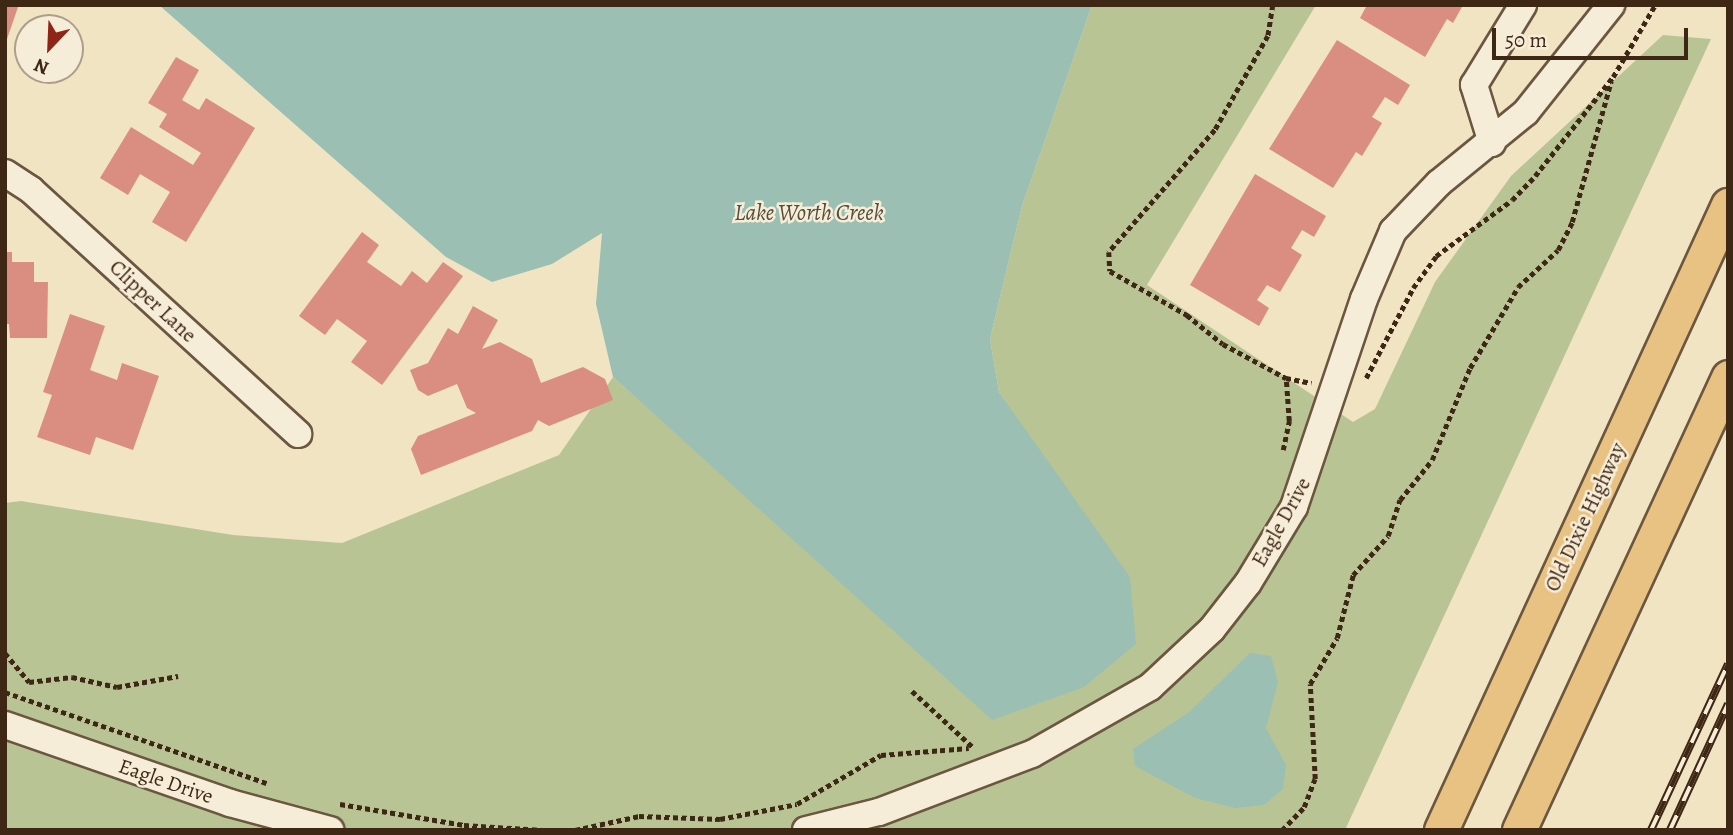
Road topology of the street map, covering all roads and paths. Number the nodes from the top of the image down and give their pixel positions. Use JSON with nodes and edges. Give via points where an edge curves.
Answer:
{"nodes":[{"id":1,"x":1273,"y":5,"type":"edge"},
{"id":2,"x":1523,"y":5,"type":"edge"},
{"id":3,"x":1611,"y":5,"type":"edge"},
{"id":4,"x":1655,"y":5,"type":"edge"},
{"id":5,"x":1612,"y":77,"type":"junction"},
{"id":6,"x":1492,"y":143,"type":"junction"},
{"id":7,"x":5,"y":173,"type":"edge"},
{"id":8,"x":1728,"y":205,"type":"edge"},
{"id":9,"x":1728,"y":377,"type":"edge"},
{"id":10,"x":1286,"y":378,"type":"junction"},
{"id":11,"x":1336,"y":388,"type":"junction"},
{"id":12,"x":298,"y":434,"type":"dead end"},
{"id":13,"x":1282,"y":459,"type":"dead end"},
{"id":14,"x":5,"y":653,"type":"edge"},
{"id":15,"x":178,"y":676,"type":"dead end"},
{"id":16,"x":912,"y":691,"type":"dead end"},
{"id":17,"x":5,"y":692,"type":"edge"},
{"id":18,"x":5,"y":725,"type":"edge"},
{"id":19,"x":985,"y":745,"type":"dead end"},
{"id":20,"x":973,"y":748,"type":"junction"},
{"id":21,"x":274,"y":786,"type":"dead end"},
{"id":22,"x":334,"y":802,"type":"dead end"},
{"id":23,"x":330,"y":830,"type":"edge"},
{"id":24,"x":543,"y":830,"type":"edge"},
{"id":25,"x":575,"y":830,"type":"edge"},
{"id":26,"x":806,"y":830,"type":"edge"},
{"id":27,"x":1282,"y":830,"type":"edge"},
{"id":28,"x":1441,"y":830,"type":"edge"},
{"id":29,"x":1519,"y":830,"type":"edge"}],
"edges":[{"from":1,"to":10,"type":"path","via":[[1268,36],[1215,130],[1109,252],[1110,271],[1187,315],[1223,344]]},
{"from":2,"to":6,"type":"street","via":[[1474,85]]},
{"from":3,"to":6,"type":"street","name":"Eagle Drive","via":[[1557,78]]},
{"from":4,"to":5,"type":"path"},
{"from":5,"to":11,"type":"path","via":[[1512,200],[1436,256],[1413,288],[1375,368],[1362,383]]},
{"from":5,"to":27,"type":"path","via":[[1572,222],[1558,250],[1518,286],[1470,368],[1432,460],[1400,500],[1388,536],[1353,575],[1337,638],[1310,684],[1315,779],[1304,807]]},
{"from":6,"to":11,"type":"street","name":"Eagle Drive","via":[[1439,183],[1392,231],[1364,299]]},
{"from":7,"to":12,"type":"street","name":"Clipper Lane","via":[[31,190]]},
{"from":8,"to":28,"type":"main road","name":"Old Dixie Highway"},
{"from":9,"to":29,"type":"main road"},
{"from":10,"to":11,"type":"path"},
{"from":10,"to":13,"type":"path","via":[[1289,421]]},
{"from":11,"to":26,"type":"street","name":"Eagle Drive","via":[[1294,507],[1248,583],[1212,629],[1150,687],[1044,748],[957,785]]},
{"from":14,"to":15,"type":"path","via":[[29,682],[72,677],[117,687]]},
{"from":16,"to":20,"type":"path"},
{"from":17,"to":21,"type":"path"},
{"from":18,"to":23,"type":"street","name":"Eagle Drive","via":[[230,803]]},
{"from":19,"to":20,"type":"path"},
{"from":20,"to":25,"type":"path","via":[[881,755],[797,804],[720,819],[639,816]]},
{"from":22,"to":24,"type":"path","via":[[464,825]]}]}
